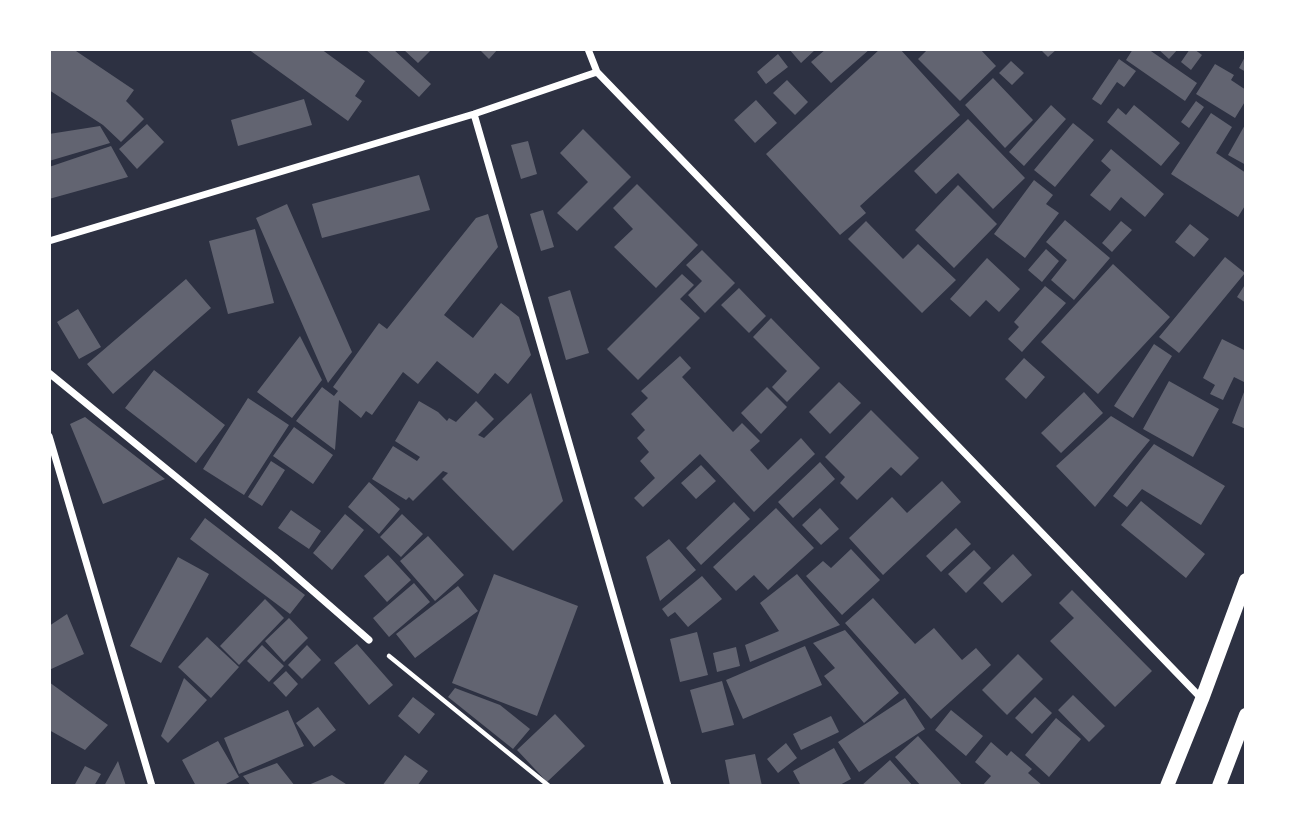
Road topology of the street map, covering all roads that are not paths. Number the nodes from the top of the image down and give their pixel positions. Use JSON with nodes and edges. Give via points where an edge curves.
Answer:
{"nodes":[{"id":1,"x":588,"y":49,"type":"edge"},
{"id":2,"x":597,"y":72,"type":"junction"},
{"id":3,"x":474,"y":114,"type":"junction"},
{"id":4,"x":49,"y":241,"type":"edge"},
{"id":5,"x":49,"y":373,"type":"edge"},
{"id":6,"x":49,"y":436,"type":"edge"},
{"id":7,"x":1246,"y":580,"type":"edge"},
{"id":8,"x":369,"y":640,"type":"road end"},
{"id":9,"x":1202,"y":699,"type":"junction"},
{"id":10,"x":1246,"y":715,"type":"edge"},
{"id":11,"x":152,"y":786,"type":"edge"},
{"id":12,"x":668,"y":786,"type":"edge"},
{"id":13,"x":1167,"y":786,"type":"edge"},
{"id":14,"x":1219,"y":786,"type":"edge"}],
"edges":[{"from":1,"to":2,"type":"street"},
{"from":2,"to":3,"type":"street"},
{"from":2,"to":9,"type":"street"},
{"from":3,"to":4,"type":"street"},
{"from":3,"to":12,"type":"street"},
{"from":5,"to":8,"type":"street"},
{"from":6,"to":11,"type":"street"},
{"from":7,"to":9,"type":"main road"},
{"from":9,"to":13,"type":"main road"},
{"from":10,"to":14,"type":"main road"}]}
